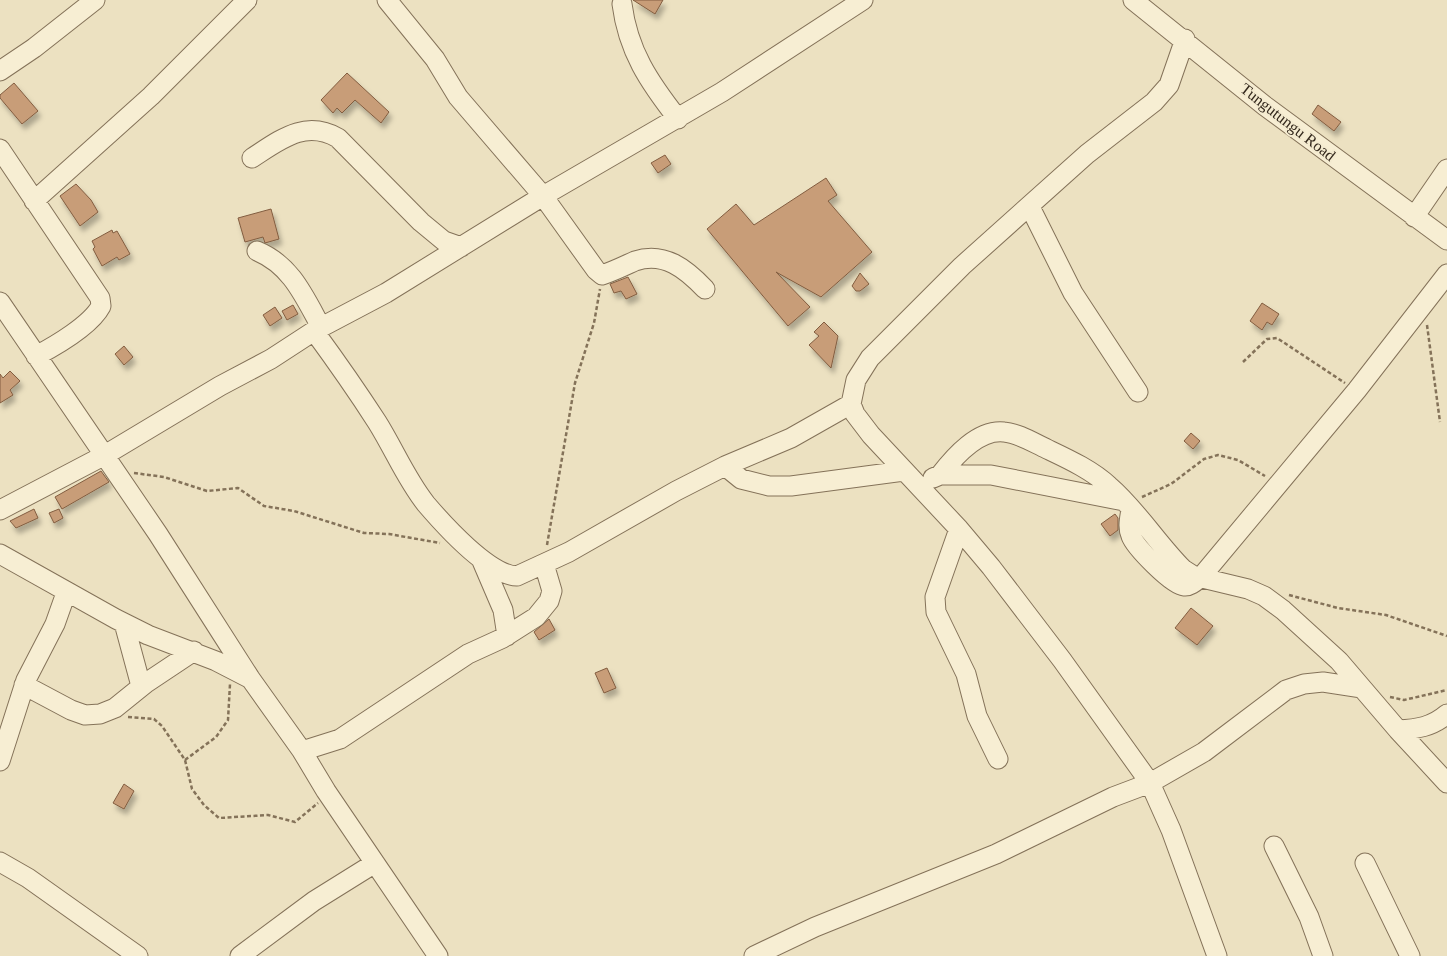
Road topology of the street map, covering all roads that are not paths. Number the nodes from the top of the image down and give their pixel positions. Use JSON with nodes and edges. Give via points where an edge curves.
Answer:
{"nodes":[{"id":1,"x":95,"y":0,"type":"edge"},
{"id":2,"x":247,"y":0,"type":"edge"},
{"id":3,"x":387,"y":0,"type":"edge"},
{"id":4,"x":863,"y":0,"type":"edge"},
{"id":5,"x":1133,"y":0,"type":"edge"},
{"id":6,"x":622,"y":4,"type":"dead end"},
{"id":7,"x":1184,"y":39,"type":"junction"},
{"id":8,"x":0,"y":71,"type":"edge"},
{"id":9,"x":678,"y":119,"type":"junction"},
{"id":10,"x":0,"y":149,"type":"edge"},
{"id":11,"x":252,"y":158,"type":"dead end"},
{"id":12,"x":1447,"y":168,"type":"edge"},
{"id":13,"x":543,"y":196,"type":"junction"},
{"id":14,"x":34,"y":201,"type":"junction"},
{"id":15,"x":1030,"y":208,"type":"junction"},
{"id":16,"x":1414,"y":217,"type":"junction"},
{"id":17,"x":1447,"y":240,"type":"edge"},
{"id":18,"x":461,"y":247,"type":"junction"},
{"id":19,"x":257,"y":250,"type":"dead end"},
{"id":20,"x":1447,"y":274,"type":"edge"},
{"id":21,"x":705,"y":289,"type":"dead end"},
{"id":22,"x":0,"y":302,"type":"edge"},
{"id":23,"x":318,"y":329,"type":"junction"},
{"id":24,"x":36,"y":356,"type":"junction"},
{"id":25,"x":1138,"y":392,"type":"dead end"},
{"id":26,"x":851,"y":404,"type":"junction"},
{"id":27,"x":105,"y":455,"type":"junction"},
{"id":28,"x":725,"y":466,"type":"junction"},
{"id":29,"x":940,"y":476,"type":"junction"},
{"id":30,"x":910,"y":478,"type":"junction"},
{"id":31,"x":1128,"y":505,"type":"junction"},
{"id":32,"x":0,"y":510,"type":"edge"},
{"id":33,"x":959,"y":529,"type":"junction"},
{"id":34,"x":0,"y":554,"type":"edge"},
{"id":35,"x":481,"y":559,"type":"junction"},
{"id":36,"x":544,"y":564,"type":"junction"},
{"id":37,"x":1200,"y":577,"type":"junction"},
{"id":38,"x":66,"y":593,"type":"junction"},
{"id":39,"x":124,"y":623,"type":"junction"},
{"id":40,"x":507,"y":636,"type":"junction"},
{"id":41,"x":194,"y":652,"type":"junction"},
{"id":42,"x":250,"y":678,"type":"junction"},
{"id":43,"x":24,"y":685,"type":"junction"},
{"id":44,"x":142,"y":686,"type":"junction"},
{"id":45,"x":1362,"y":688,"type":"junction"},
{"id":46,"x":1447,"y":714,"type":"edge"},
{"id":47,"x":1398,"y":730,"type":"junction"},
{"id":48,"x":302,"y":751,"type":"junction"},
{"id":49,"x":998,"y":759,"type":"dead end"},
{"id":50,"x":0,"y":762,"type":"edge"},
{"id":51,"x":1150,"y":783,"type":"junction"},
{"id":52,"x":1447,"y":783,"type":"edge"},
{"id":53,"x":1274,"y":846,"type":"dead end"},
{"id":54,"x":0,"y":862,"type":"edge"},
{"id":55,"x":376,"y":863,"type":"junction"},
{"id":56,"x":1365,"y":863,"type":"dead end"},
{"id":57,"x":138,"y":956,"type":"edge"},
{"id":58,"x":240,"y":956,"type":"edge"},
{"id":59,"x":438,"y":956,"type":"edge"},
{"id":60,"x":754,"y":956,"type":"edge"},
{"id":61,"x":1217,"y":956,"type":"edge"},
{"id":62,"x":1323,"y":956,"type":"edge"},
{"id":63,"x":1410,"y":956,"type":"edge"}],
"edges":[{"from":1,"to":8,"type":"street"},
{"from":2,"to":14,"type":"street","via":[[151,96]]},
{"from":3,"to":13,"type":"street","via":[[435,59],[458,97]]},
{"from":4,"to":9,"type":"street"},
{"from":5,"to":7,"type":"street","name":"Tungutungu Road"},
{"from":6,"to":9,"type":"street","via":[[625,24],[639,64],[650,84]]},
{"from":7,"to":15,"type":"street","via":[[1169,85],[1154,102],[1087,154]]},
{"from":7,"to":16,"type":"street","name":"Tungutungu Road","via":[[1265,106]]},
{"from":9,"to":13,"type":"street"},
{"from":10,"to":14,"type":"street"},
{"from":11,"to":18,"type":"street","via":[[298,131],[314,129],[329,133],[338,138],[421,222],[444,241]]},
{"from":12,"to":16,"type":"street"},
{"from":13,"to":18,"type":"street"},
{"from":13,"to":21,"type":"street","via":[[587,260],[602,275],[638,261],[660,259],[688,271]]},
{"from":14,"to":24,"type":"street","via":[[95,288],[101,306],[58,344]]},
{"from":15,"to":25,"type":"street","via":[[1073,293]]},
{"from":15,"to":26,"type":"street","via":[[962,266],[870,358],[856,380]]},
{"from":16,"to":17,"type":"street","name":"Tungutungu Road"},
{"from":18,"to":23,"type":"street","via":[[386,293]]},
{"from":19,"to":23,"type":"street","via":[[280,262]]},
{"from":20,"to":37,"type":"street","via":[[1357,390]]},
{"from":22,"to":24,"type":"street"},
{"from":23,"to":27,"type":"street"},
{"from":23,"to":35,"type":"street","via":[[426,504]]},
{"from":24,"to":27,"type":"street"},
{"from":26,"to":28,"type":"street","via":[[791,438]]},
{"from":26,"to":30,"type":"street","via":[[871,435]]},
{"from":27,"to":32,"type":"street"},
{"from":27,"to":42,"type":"street"},
{"from":28,"to":30,"type":"street","via":[[741,479],[769,486]]},
{"from":28,"to":36,"type":"street"},
{"from":29,"to":30,"type":"street"},
{"from":29,"to":31,"type":"street","via":[[991,475]]},
{"from":29,"to":31,"type":"street","via":[[969,444],[987,435],[1004,432],[1079,466],[1110,486]]},
{"from":30,"to":33,"type":"street"},
{"from":31,"to":37,"type":"street","via":[[1131,536],[1166,575],[1181,586],[1188,586]]},
{"from":33,"to":49,"type":"street","via":[[935,597],[936,612],[966,674],[977,716]]},
{"from":33,"to":51,"type":"street","via":[[1030,617]]},
{"from":34,"to":38,"type":"street"},
{"from":35,"to":36,"type":"street","via":[[508,576],[517,576]]},
{"from":35,"to":40,"type":"street","via":[[503,610]]},
{"from":36,"to":40,"type":"street","via":[[552,591],[550,602],[536,617]]},
{"from":37,"to":45,"type":"street","via":[[1264,596],[1339,661]]},
{"from":38,"to":39,"type":"street"},
{"from":38,"to":43,"type":"street"},
{"from":39,"to":41,"type":"street"},
{"from":39,"to":44,"type":"street"},
{"from":40,"to":48,"type":"street","via":[[468,654],[340,738]]},
{"from":41,"to":42,"type":"street"},
{"from":41,"to":44,"type":"street"},
{"from":42,"to":48,"type":"street"},
{"from":43,"to":44,"type":"street","via":[[85,714],[115,708]]},
{"from":43,"to":50,"type":"street"},
{"from":45,"to":47,"type":"street"},
{"from":45,"to":51,"type":"street","via":[[1322,682],[1286,690],[1204,752]]},
{"from":46,"to":47,"type":"street","via":[[1418,729]]},
{"from":47,"to":52,"type":"street"},
{"from":48,"to":55,"type":"street"},
{"from":51,"to":60,"type":"street","via":[[1104,801],[996,854],[815,927]]},
{"from":51,"to":61,"type":"street","via":[[1171,830]]},
{"from":53,"to":62,"type":"street","via":[[1309,917]]},
{"from":54,"to":57,"type":"street","via":[[28,878]]},
{"from":55,"to":58,"type":"street","via":[[314,901]]},
{"from":55,"to":59,"type":"street"},
{"from":56,"to":63,"type":"street"}]}
